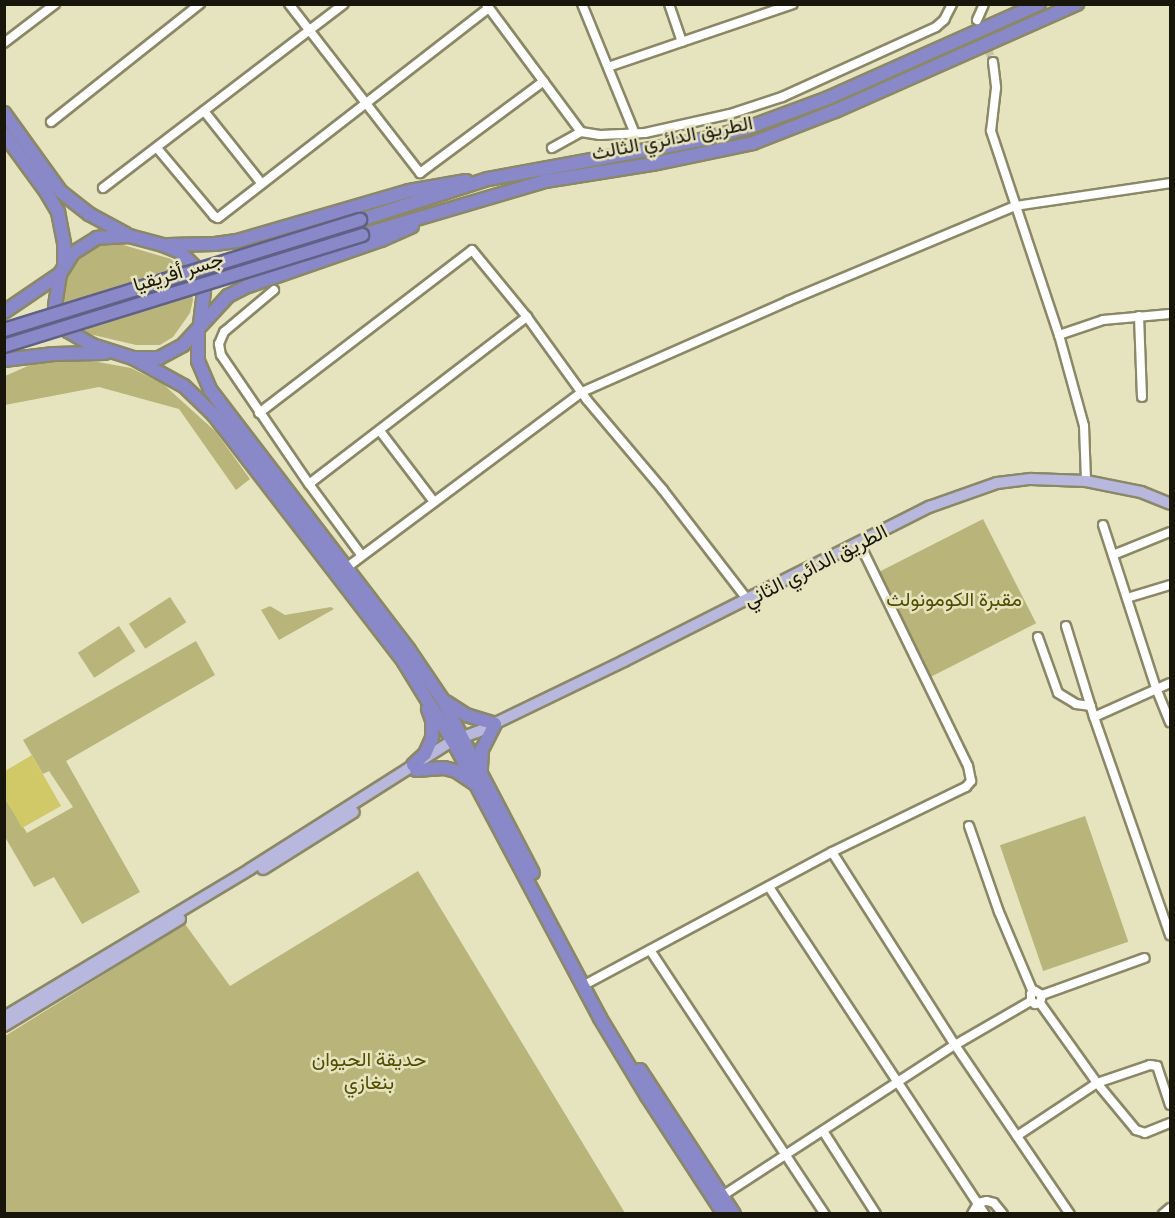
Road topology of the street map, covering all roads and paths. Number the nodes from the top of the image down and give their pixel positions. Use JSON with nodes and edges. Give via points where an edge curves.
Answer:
{"nodes":[{"id":1,"x":200,"y":4,"type":"edge"},
{"id":2,"x":289,"y":4,"type":"edge"},
{"id":3,"x":344,"y":4,"type":"edge"},
{"id":4,"x":582,"y":4,"type":"edge"},
{"id":5,"x":669,"y":4,"type":"edge"},
{"id":6,"x":984,"y":4,"type":"edge"},
{"id":7,"x":1040,"y":4,"type":"edge"},
{"id":8,"x":1077,"y":4,"type":"edge"},
{"id":9,"x":54,"y":5,"type":"edge"},
{"id":10,"x":792,"y":5,"type":"edge"},
{"id":11,"x":951,"y":5,"type":"edge"},
{"id":12,"x":488,"y":7,"type":"edge"},
{"id":13,"x":977,"y":20,"type":"tunnel mouth"},
{"id":14,"x":310,"y":31,"type":"junction"},
{"id":15,"x":682,"y":42,"type":"junction"},
{"id":16,"x":4,"y":43,"type":"edge"},
{"id":17,"x":993,"y":63,"type":"tunnel mouth"},
{"id":18,"x":608,"y":67,"type":"junction"},
{"id":19,"x":544,"y":81,"type":"junction"},
{"id":20,"x":366,"y":103,"type":"junction"},
{"id":21,"x":204,"y":111,"type":"junction"},
{"id":22,"x":4,"y":113,"type":"edge"},
{"id":23,"x":51,"y":122,"type":"dead end"},
{"id":24,"x":581,"y":132,"type":"junction"},
{"id":25,"x":4,"y":134,"type":"edge"},
{"id":26,"x":635,"y":134,"type":"junction"},
{"id":27,"x":157,"y":148,"type":"junction"},
{"id":28,"x":552,"y":148,"type":"dead end"},
{"id":29,"x":488,"y":180,"type":"junction"},
{"id":30,"x":1170,"y":183,"type":"edge"},
{"id":31,"x":262,"y":184,"type":"junction"},
{"id":32,"x":103,"y":188,"type":"dead end"},
{"id":33,"x":1015,"y":207,"type":"junction"},
{"id":34,"x":440,"y":212,"type":"junction"},
{"id":35,"x":360,"y":220,"type":"joint"},
{"id":36,"x":362,"y":235,"type":"joint"},
{"id":37,"x":130,"y":236,"type":"junction"},
{"id":38,"x":163,"y":245,"type":"junction"},
{"id":39,"x":62,"y":269,"type":"junction"},
{"id":40,"x":274,"y":290,"type":"dead end"},
{"id":41,"x":4,"y":312,"type":"edge"},
{"id":42,"x":1170,"y":314,"type":"edge"},
{"id":43,"x":1139,"y":316,"type":"junction"},
{"id":44,"x":527,"y":317,"type":"junction"},
{"id":45,"x":199,"y":326,"type":"junction"},
{"id":46,"x":4,"y":330,"type":"edge"},
{"id":47,"x":1059,"y":335,"type":"junction"},
{"id":48,"x":4,"y":346,"type":"edge"},
{"id":49,"x":116,"y":353,"type":"junction"},
{"id":50,"x":133,"y":358,"type":"junction"},
{"id":51,"x":4,"y":360,"type":"edge"},
{"id":52,"x":582,"y":393,"type":"junction"},
{"id":53,"x":1142,"y":397,"type":"dead end"},
{"id":54,"x":259,"y":413,"type":"junction"},
{"id":55,"x":380,"y":431,"type":"junction"},
{"id":56,"x":1086,"y":481,"type":"junction"},
{"id":57,"x":309,"y":484,"type":"junction"},
{"id":58,"x":434,"y":502,"type":"junction"},
{"id":59,"x":1170,"y":504,"type":"edge"},
{"id":60,"x":1103,"y":525,"type":"dead end"},
{"id":61,"x":1170,"y":532,"type":"edge"},
{"id":62,"x":859,"y":543,"type":"junction"},
{"id":63,"x":1113,"y":555,"type":"junction"},
{"id":64,"x":362,"y":556,"type":"junction"},
{"id":65,"x":346,"y":568,"type":"junction"},
{"id":66,"x":1170,"y":585,"type":"edge"},
{"id":67,"x":1126,"y":598,"type":"junction"},
{"id":68,"x":747,"y":599,"type":"junction"},
{"id":69,"x":1066,"y":626,"type":"dead end"},
{"id":70,"x":1038,"y":637,"type":"dead end"},
{"id":71,"x":1170,"y":683,"type":"edge"},
{"id":72,"x":1156,"y":688,"type":"junction"},
{"id":73,"x":423,"y":693,"type":"junction"},
{"id":74,"x":442,"y":699,"type":"junction"},
{"id":75,"x":1091,"y":706,"type":"junction"},
{"id":76,"x":1094,"y":717,"type":"junction"},
{"id":77,"x":1170,"y":722,"type":"edge"},
{"id":78,"x":495,"y":723,"type":"junction"},
{"id":79,"x":458,"y":742,"type":"junction"},
{"id":80,"x":414,"y":768,"type":"junction"},
{"id":81,"x":479,"y":780,"type":"junction"},
{"id":82,"x":969,"y":826,"type":"dead end"},
{"id":83,"x":832,"y":852,"type":"junction"},
{"id":84,"x":769,"y":887,"type":"junction"},
{"id":85,"x":1170,"y":935,"type":"edge"},
{"id":86,"x":651,"y":950,"type":"junction"},
{"id":87,"x":1145,"y":958,"type":"dead end"},
{"id":88,"x":588,"y":982,"type":"junction"},
{"id":89,"x":1032,"y":996,"type":"junction"},
{"id":90,"x":1041,"y":999,"type":"junction"},
{"id":91,"x":4,"y":1017,"type":"edge"},
{"id":92,"x":4,"y":1026,"type":"edge"},
{"id":93,"x":956,"y":1046,"type":"junction"},
{"id":94,"x":898,"y":1082,"type":"junction"},
{"id":95,"x":1097,"y":1083,"type":"junction"},
{"id":96,"x":1170,"y":1105,"type":"edge"},
{"id":97,"x":1170,"y":1123,"type":"edge"},
{"id":98,"x":823,"y":1131,"type":"junction"},
{"id":99,"x":1017,"y":1136,"type":"junction"},
{"id":100,"x":787,"y":1154,"type":"junction"},
{"id":101,"x":978,"y":1203,"type":"junction"},
{"id":102,"x":724,"y":1208,"type":"edge"},
{"id":103,"x":1170,"y":1208,"type":"edge"},
{"id":104,"x":825,"y":1214,"type":"edge"},
{"id":105,"x":876,"y":1214,"type":"edge"},
{"id":106,"x":972,"y":1214,"type":"edge"},
{"id":107,"x":985,"y":1214,"type":"edge"},
{"id":108,"x":1003,"y":1214,"type":"edge"},
{"id":109,"x":1070,"y":1214,"type":"edge"},
{"id":110,"x":1163,"y":1214,"type":"edge"}],
"edges":[{"from":1,"to":23,"type":"street"},
{"from":2,"to":14,"type":"street"},
{"from":3,"to":14,"type":"street"},
{"from":4,"to":18,"type":"street"},
{"from":5,"to":15,"type":"street"},
{"from":6,"to":13,"type":"street"},
{"from":7,"to":29,"type":"highway","name":"الطريق الدائري الثالث","via":[[790,114],[747,129]]},
{"from":8,"to":34,"type":"highway","name":"الطريق الدائري الثالث","via":[[836,111],[753,143],[545,181]]},
{"from":9,"to":16,"type":"street"},
{"from":10,"to":15,"type":"street"},
{"from":11,"to":26,"type":"street","via":[[936,27],[798,91],[730,114]]},
{"from":12,"to":19,"type":"street"},
{"from":12,"to":20,"type":"street"},
{"from":14,"to":20,"type":"street"},
{"from":14,"to":21,"type":"street"},
{"from":15,"to":18,"type":"street"},
{"from":17,"to":33,"type":"street","via":[[996,88],[991,131]]},
{"from":18,"to":26,"type":"street"},
{"from":19,"to":20,"type":"street","via":[[420,173]]},
{"from":19,"to":24,"type":"street"},
{"from":20,"to":31,"type":"street"},
{"from":21,"to":27,"type":"street"},
{"from":21,"to":31,"type":"street"},
{"from":22,"to":37,"type":"highway","via":[[47,175],[72,203]]},
{"from":24,"to":26,"type":"street"},
{"from":24,"to":28,"type":"street"},
{"from":25,"to":39,"type":"highway","via":[[58,212],[64,244]]},
{"from":27,"to":31,"type":"street","via":[[218,218]]},
{"from":27,"to":32,"type":"street"},
{"from":29,"to":35,"type":"highway","name":"الطريق الدائري الثالث"},
{"from":29,"to":38,"type":"highway","via":[[409,191],[237,241]]},
{"from":30,"to":33,"type":"street"},
{"from":33,"to":47,"type":"street"},
{"from":33,"to":52,"type":"street","via":[[788,301]]},
{"from":34,"to":36,"type":"highway","name":"الطريق الدائري الثالث"},
{"from":34,"to":45,"type":"highway","via":[[381,240],[248,286],[228,296]]},
{"from":35,"to":46,"type":"highway","name":"جسر أفريقيا","bridge":true},
{"from":36,"to":48,"type":"highway","name":"جسر أفريقيا","bridge":true},
{"from":37,"to":38,"type":"highway"},
{"from":37,"to":39,"type":"highway","via":[[97,238],[73,253]]},
{"from":38,"to":45,"type":"highway","via":[[185,256],[200,272],[204,290]]},
{"from":39,"to":41,"type":"highway"},
{"from":39,"to":49,"type":"highway","via":[[56,307],[60,322],[79,339]]},
{"from":40,"to":54,"type":"street","via":[[224,332],[219,344],[224,362]]},
{"from":42,"to":43,"type":"street"},
{"from":43,"to":47,"type":"street","via":[[1103,320]]},
{"from":43,"to":53,"type":"street"},
{"from":44,"to":52,"type":"street"},
{"from":44,"to":54,"type":"street","via":[[476,252],[468,251]]},
{"from":44,"to":55,"type":"street"},
{"from":45,"to":50,"type":"highway","via":[[172,353],[159,358]]},
{"from":45,"to":65,"type":"highway","via":[[198,361],[211,390]]},
{"from":47,"to":56,"type":"street","via":[[1084,426]]},
{"from":49,"to":50,"type":"highway"},
{"from":49,"to":51,"type":"highway"},
{"from":50,"to":73,"type":"highway","via":[[184,386],[214,415],[389,640]]},
{"from":52,"to":58,"type":"street"},
{"from":52,"to":68,"type":"street"},
{"from":54,"to":57,"type":"street"},
{"from":55,"to":57,"type":"street"},
{"from":55,"to":58,"type":"street"},
{"from":56,"to":59,"type":"main road","name":"الطريق الدائري الثاني","via":[[1141,492]]},
{"from":56,"to":62,"type":"main road","name":"الطريق الدائري الثاني","via":[[1031,479],[997,483],[929,507]]},
{"from":57,"to":64,"type":"street"},
{"from":58,"to":64,"type":"street"},
{"from":60,"to":63,"type":"street"},
{"from":61,"to":63,"type":"street"},
{"from":62,"to":68,"type":"main road","name":"الطريق الدائري الثاني"},
{"from":62,"to":83,"type":"street","via":[[972,775],[966,787]]},
{"from":63,"to":67,"type":"street"},
{"from":64,"to":65,"type":"street"},
{"from":65,"to":74,"type":"highway"},
{"from":66,"to":67,"type":"street"},
{"from":67,"to":72,"type":"street"},
{"from":68,"to":78,"type":"main road","name":"الطريق الدائري الثاني"},
{"from":69,"to":75,"type":"street"},
{"from":70,"to":75,"type":"street","via":[[1058,693],[1076,704]]},
{"from":71,"to":72,"type":"street"},
{"from":72,"to":76,"type":"street"},
{"from":72,"to":77,"type":"street"},
{"from":73,"to":79,"type":"highway"},
{"from":73,"to":80,"type":"highway","via":[[432,720],[432,738]]},
{"from":74,"to":78,"type":"highway","via":[[466,715]]},
{"from":74,"to":79,"type":"highway"},
{"from":75,"to":76,"type":"street"},
{"from":76,"to":85,"type":"street"},
{"from":78,"to":79,"type":"main road","name":"الطريق الدائري الثاني"},
{"from":78,"to":81,"type":"highway","via":[[482,749]]},
{"from":79,"to":80,"type":"main road","name":"الطريق الدائري الثاني"},
{"from":79,"to":81,"type":"highway"},
{"from":80,"to":81,"type":"highway","via":[[444,768]]},
{"from":80,"to":91,"type":"main road"},
{"from":80,"to":92,"type":"main road","via":[[312,840]]},
{"from":81,"to":88,"type":"highway"},
{"from":81,"to":102,"type":"highway","via":[[595,1010],[646,1096]]},
{"from":82,"to":89,"type":"street"},
{"from":83,"to":84,"type":"street"},
{"from":83,"to":93,"type":"street"},
{"from":84,"to":86,"type":"street"},
{"from":84,"to":94,"type":"street"},
{"from":86,"to":88,"type":"street"},
{"from":86,"to":100,"type":"street"},
{"from":87,"to":90,"type":"street"},
{"from":88,"to":102,"type":"highway"},
{"from":89,"to":90,"type":"street"},
{"from":89,"to":93,"type":"street"},
{"from":90,"to":95,"type":"street"},
{"from":93,"to":94,"type":"street"},
{"from":93,"to":99,"type":"street"},
{"from":94,"to":98,"type":"street"},
{"from":94,"to":101,"type":"street"},
{"from":95,"to":96,"type":"street","via":[[1154,1064]]},
{"from":95,"to":97,"type":"street","via":[[1138,1132]]},
{"from":95,"to":99,"type":"street"},
{"from":98,"to":100,"type":"street"},
{"from":98,"to":105,"type":"street"},
{"from":99,"to":109,"type":"street"},
{"from":100,"to":102,"type":"street"},
{"from":100,"to":104,"type":"street"},
{"from":101,"to":106,"type":"street"},
{"from":101,"to":107,"type":"street"},
{"from":101,"to":108,"type":"street","via":[[994,1203]]},
{"from":103,"to":110,"type":"street"}]}
